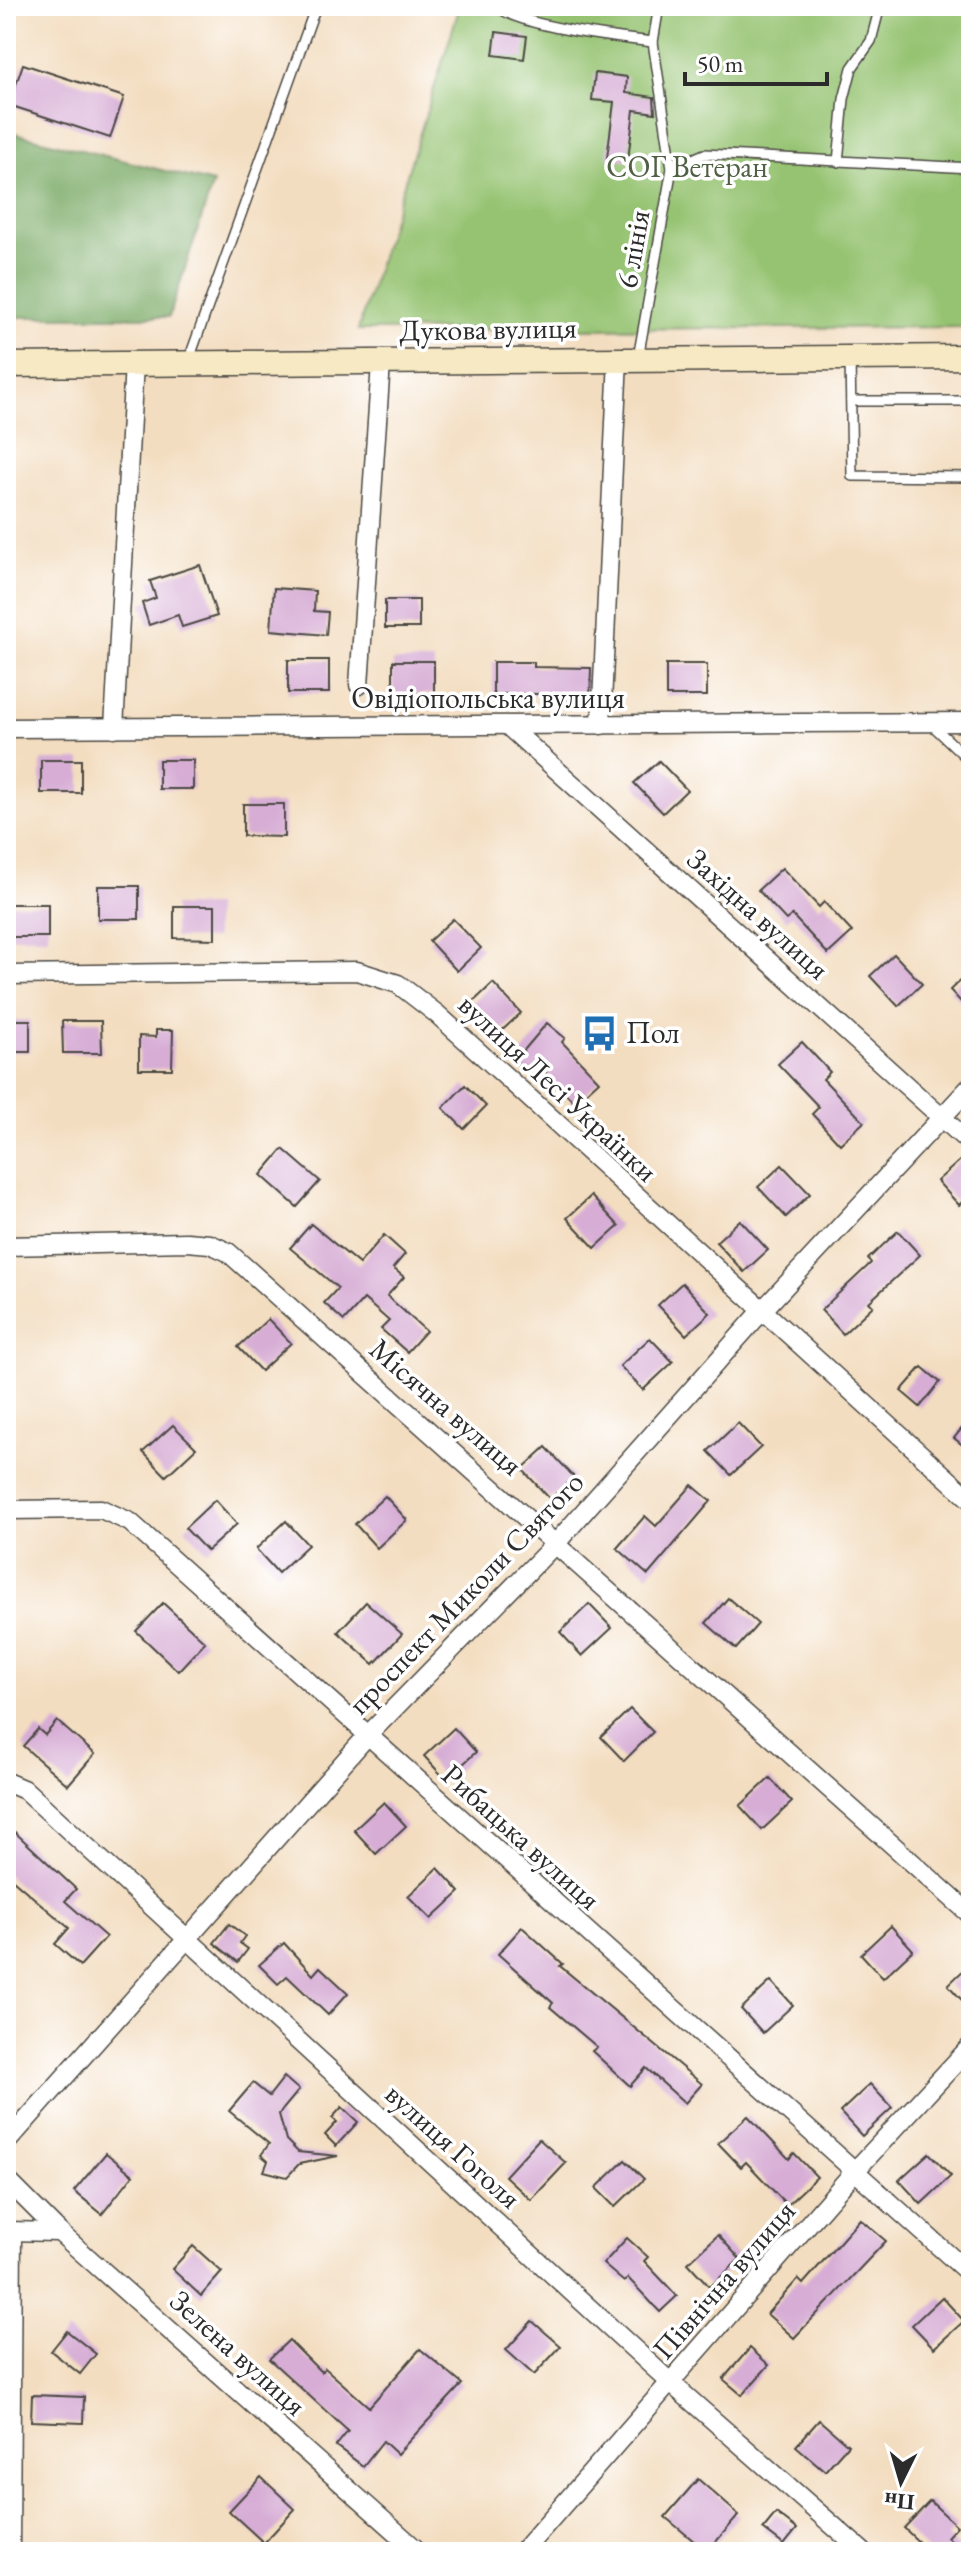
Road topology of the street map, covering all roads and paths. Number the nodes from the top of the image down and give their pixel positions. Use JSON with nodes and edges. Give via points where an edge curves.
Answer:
{"nodes":[{"id":1,"x":316,"y":6,"type":"edge"},
{"id":2,"x":497,"y":6,"type":"edge"},
{"id":3,"x":659,"y":6,"type":"edge"},
{"id":4,"x":880,"y":6,"type":"edge"},
{"id":5,"x":653,"y":42,"type":"junction"},
{"id":6,"x":838,"y":162,"type":"junction"},
{"id":7,"x":672,"y":168,"type":"junction"},
{"id":8,"x":971,"y":168,"type":"edge"},
{"id":9,"x":971,"y":357,"type":"edge"},
{"id":10,"x":628,"y":358,"type":"junction"},
{"id":11,"x":850,"y":359,"type":"junction"},
{"id":12,"x":188,"y":362,"type":"junction"},
{"id":13,"x":134,"y":363,"type":"junction"},
{"id":14,"x":381,"y":363,"type":"junction"},
{"id":15,"x":6,"y":365,"type":"edge"},
{"id":16,"x":851,"y":401,"type":"junction"},
{"id":17,"x":971,"y":401,"type":"edge"},
{"id":18,"x":971,"y":477,"type":"edge"},
{"id":19,"x":359,"y":685,"type":"dead end"},
{"id":20,"x":929,"y":722,"type":"junction"},
{"id":21,"x":971,"y":722,"type":"edge"},
{"id":22,"x":601,"y":725,"type":"junction"},
{"id":23,"x":508,"y":726,"type":"junction"},
{"id":24,"x":6,"y":728,"type":"edge"},
{"id":25,"x":114,"y":728,"type":"junction"},
{"id":26,"x":971,"y":762,"type":"edge"},
{"id":27,"x":6,"y":975,"type":"edge"},
{"id":28,"x":971,"y":1086,"type":"edge"},
{"id":29,"x":942,"y":1118,"type":"junction"},
{"id":30,"x":971,"y":1144,"type":"edge"},
{"id":31,"x":6,"y":1246,"type":"edge"},
{"id":32,"x":761,"y":1312,"type":"junction"},
{"id":33,"x":971,"y":1500,"type":"edge"},
{"id":34,"x":6,"y":1510,"type":"edge"},
{"id":35,"x":557,"y":1542,"type":"junction"},
{"id":36,"x":367,"y":1736,"type":"junction"},
{"id":37,"x":6,"y":1782,"type":"edge"},
{"id":38,"x":971,"y":1915,"type":"edge"},
{"id":39,"x":185,"y":1940,"type":"junction"},
{"id":40,"x":971,"y":2046,"type":"edge"},
{"id":41,"x":6,"y":2143,"type":"edge"},
{"id":42,"x":853,"y":2173,"type":"junction"},
{"id":43,"x":6,"y":2179,"type":"edge"},
{"id":44,"x":9,"y":2231,"type":"edge"},
{"id":45,"x":59,"y":2232,"type":"junction"},
{"id":46,"x":971,"y":2275,"type":"edge"},
{"id":47,"x":672,"y":2384,"type":"junction"},
{"id":48,"x":8,"y":2521,"type":"edge"},
{"id":49,"x":10,"y":2552,"type":"edge"},
{"id":50,"x":419,"y":2552,"type":"edge"},
{"id":51,"x":522,"y":2552,"type":"edge"},
{"id":52,"x":863,"y":2552,"type":"edge"}],
"edges":[{"from":1,"to":12,"type":"lane"},
{"from":2,"to":5,"type":"lane","via":[[517,17]]},
{"from":3,"to":5,"type":"lane","name":"6 лінія"},
{"from":4,"to":6,"type":"lane","via":[[871,41],[852,68]]},
{"from":5,"to":7,"type":"lane","name":"6 лінія"},
{"from":6,"to":7,"type":"lane","via":[[704,154]]},
{"from":6,"to":8,"type":"lane"},
{"from":7,"to":10,"type":"lane","name":"6 лінія"},
{"from":9,"to":11,"type":"street","name":"Дукова вулиця"},
{"from":10,"to":11,"type":"street","name":"Дукова вулиця"},
{"from":10,"to":14,"type":"street","name":"Дукова вулиця"},
{"from":10,"to":22,"type":"street"},
{"from":11,"to":16,"type":"lane"},
{"from":12,"to":13,"type":"street","name":"Дукова вулиця"},
{"from":12,"to":14,"type":"street","name":"Дукова вулиця"},
{"from":13,"to":15,"type":"street","name":"Дукова вулиця"},
{"from":13,"to":25,"type":"street"},
{"from":14,"to":19,"type":"street"},
{"from":16,"to":17,"type":"lane"},
{"from":16,"to":18,"type":"lane","via":[[852,476]]},
{"from":20,"to":21,"type":"street","name":"Овідіопольська вулиця"},
{"from":20,"to":22,"type":"street","name":"Овідіопольська вулиця"},
{"from":20,"to":26,"type":"lane"},
{"from":22,"to":23,"type":"street","name":"Овідіопольська вулиця"},
{"from":23,"to":25,"type":"street","name":"Овідіопольська вулиця"},
{"from":23,"to":29,"type":"street","name":"Західна вулиця"},
{"from":24,"to":25,"type":"street","name":"Овідіопольська вулиця"},
{"from":27,"to":32,"type":"street","name":"вулиця Лесі Українки","via":[[357,971],[398,984]]},
{"from":28,"to":29,"type":"street","name":"проспект Миколи Святого"},
{"from":29,"to":30,"type":"street","name":"Західна вулиця"},
{"from":29,"to":32,"type":"street","name":"проспект Миколи Святого"},
{"from":31,"to":35,"type":"street","name":"Місячна вулиця","via":[[187,1242],[228,1252]]},
{"from":32,"to":33,"type":"street","name":"вулиця Лесі Українки"},
{"from":32,"to":35,"type":"street","name":"проспект Миколи Святого"},
{"from":34,"to":36,"type":"street","name":"Рибацька вулиця","via":[[118,1513]]},
{"from":35,"to":36,"type":"street","name":"проспект Миколи Святого"},
{"from":35,"to":38,"type":"street","name":"Місячна вулиця"},
{"from":36,"to":39,"type":"street","name":"проспект Миколи Святого"},
{"from":36,"to":42,"type":"street","name":"Рибацька вулиця"},
{"from":37,"to":39,"type":"street","name":"вулиця Гоголя","via":[[25,1790]]},
{"from":39,"to":41,"type":"street","name":"проспект Миколи Святого"},
{"from":39,"to":47,"type":"street","name":"вулиця Гоголя"},
{"from":40,"to":42,"type":"street","name":"Північна вулиця"},
{"from":42,"to":46,"type":"street","name":"Рибацька вулиця"},
{"from":42,"to":47,"type":"street","name":"Північна вулиця"},
{"from":43,"to":45,"type":"street","name":"Зелена вулиця"},
{"from":44,"to":45,"type":"street"},
{"from":44,"to":48,"type":"street"},
{"from":45,"to":50,"type":"street","name":"Зелена вулиця"},
{"from":47,"to":51,"type":"street","name":"Північна вулиця"},
{"from":47,"to":52,"type":"street","name":"вулиця Гоголя"},
{"from":48,"to":49,"type":"street"}]}
